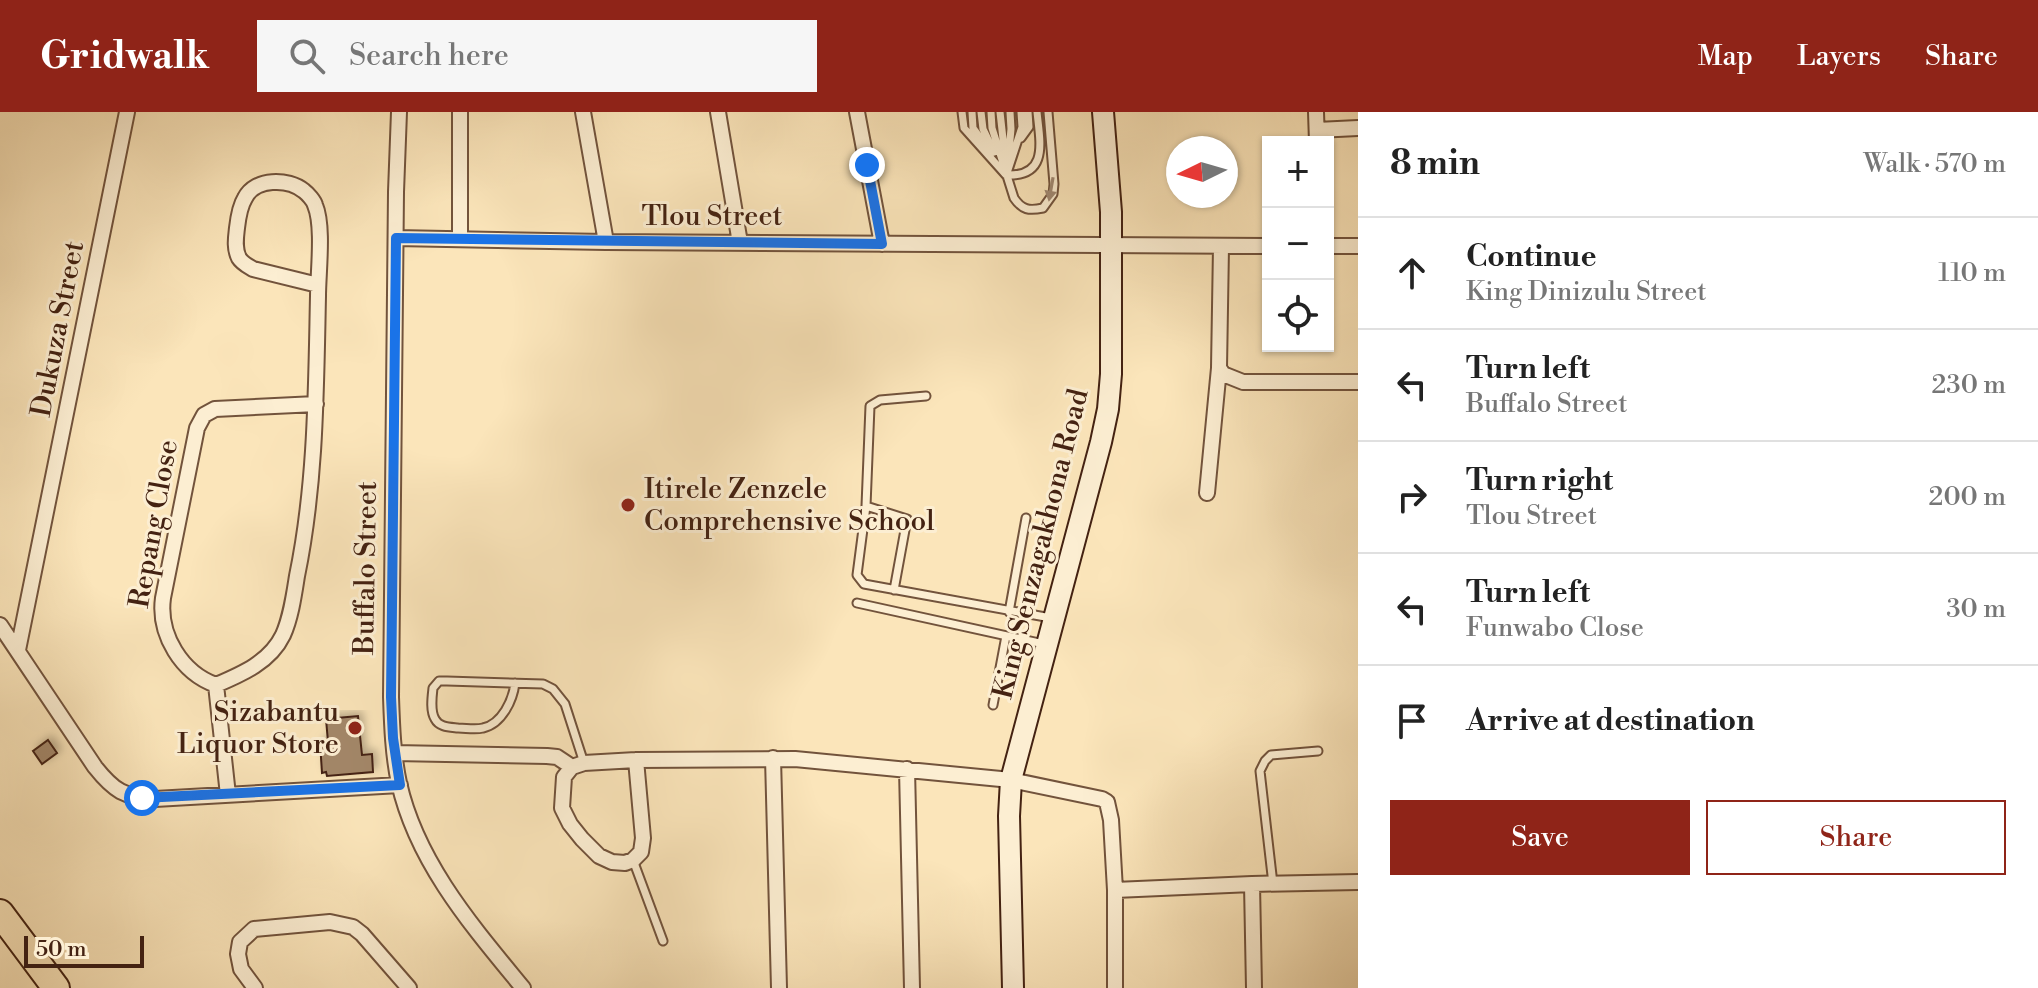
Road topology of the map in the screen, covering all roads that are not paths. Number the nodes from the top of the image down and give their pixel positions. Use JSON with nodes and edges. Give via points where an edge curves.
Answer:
{"nodes":[{"id":1,"x":127,"y":112,"type":"edge"},
{"id":2,"x":399,"y":112,"type":"edge"},
{"id":3,"x":583,"y":112,"type":"edge"},
{"id":4,"x":718,"y":112,"type":"edge"},
{"id":5,"x":857,"y":112,"type":"edge"},
{"id":6,"x":962,"y":112,"type":"edge"},
{"id":7,"x":972,"y":112,"type":"edge"},
{"id":8,"x":981,"y":112,"type":"edge"},
{"id":9,"x":991,"y":112,"type":"edge"},
{"id":10,"x":1000,"y":112,"type":"edge"},
{"id":11,"x":1010,"y":112,"type":"edge"},
{"id":12,"x":1021,"y":112,"type":"edge"},
{"id":13,"x":1028,"y":112,"type":"edge"},
{"id":14,"x":1037,"y":112,"type":"edge"},
{"id":15,"x":1048,"y":112,"type":"edge"},
{"id":16,"x":1103,"y":112,"type":"edge"},
{"id":17,"x":1316,"y":112,"type":"edge"},
{"id":18,"x":460,"y":113,"type":"edge"},
{"id":19,"x":1358,"y":128,"type":"edge"},
{"id":20,"x":1317,"y":136,"type":"edge"},
{"id":21,"x":1016,"y":147,"type":"junction"},
{"id":22,"x":1006,"y":175,"type":"junction"},
{"id":23,"x":396,"y":238,"type":"junction"},
{"id":24,"x":460,"y":239,"type":"junction"},
{"id":25,"x":606,"y":242,"type":"junction"},
{"id":26,"x":740,"y":243,"type":"junction"},
{"id":27,"x":882,"y":244,"type":"junction"},
{"id":28,"x":1262,"y":246,"type":"edge"},
{"id":29,"x":1334,"y":246,"type":"edge"},
{"id":30,"x":1358,"y":246,"type":"edge"},
{"id":31,"x":1112,"y":247,"type":"junction"},
{"id":32,"x":1221,"y":247,"type":"junction"},
{"id":33,"x":318,"y":285,"type":"junction"},
{"id":34,"x":1219,"y":368,"type":"junction"},
{"id":35,"x":1358,"y":382,"type":"edge"},
{"id":36,"x":926,"y":396,"type":"dead end"},
{"id":37,"x":316,"y":404,"type":"junction"},
{"id":38,"x":1207,"y":493,"type":"dead end"},
{"id":39,"x":866,"y":506,"type":"junction"},
{"id":40,"x":1026,"y":518,"type":"dead end"},
{"id":41,"x":894,"y":590,"type":"junction"},
{"id":42,"x":857,"y":603,"type":"dead end"},
{"id":43,"x":1009,"y":612,"type":"junction"},
{"id":44,"x":1053,"y":619,"type":"junction"},
{"id":45,"x":0,"y":625,"type":"edge"},
{"id":46,"x":1006,"y":636,"type":"junction"},
{"id":47,"x":1046,"y":645,"type":"junction"},
{"id":48,"x":18,"y":650,"type":"junction"},
{"id":49,"x":515,"y":683,"type":"junction"},
{"id":50,"x":216,"y":685,"type":"junction"},
{"id":51,"x":993,"y":705,"type":"dead end"},
{"id":52,"x":1318,"y":751,"type":"dead end"},
{"id":53,"x":395,"y":753,"type":"junction"},
{"id":54,"x":773,"y":758,"type":"junction"},
{"id":55,"x":636,"y":760,"type":"junction"},
{"id":56,"x":578,"y":765,"type":"junction"},
{"id":57,"x":907,"y":769,"type":"junction"},
{"id":58,"x":1011,"y":780,"type":"junction"},
{"id":59,"x":400,"y":785,"type":"junction"},
{"id":60,"x":228,"y":795,"type":"junction"},
{"id":61,"x":633,"y":860,"type":"junction"},
{"id":62,"x":1358,"y":882,"type":"edge"},
{"id":63,"x":1252,"y":884,"type":"junction"},
{"id":64,"x":1273,"y":884,"type":"junction"},
{"id":65,"x":1115,"y":890,"type":"junction"},
{"id":66,"x":0,"y":913,"type":"edge"},
{"id":67,"x":663,"y":941,"type":"dead end"},
{"id":68,"x":56,"y":988,"type":"edge"},
{"id":69,"x":255,"y":988,"type":"edge"},
{"id":70,"x":409,"y":988,"type":"edge"},
{"id":71,"x":523,"y":988,"type":"edge"},
{"id":72,"x":779,"y":988,"type":"edge"},
{"id":73,"x":912,"y":988,"type":"edge"},
{"id":74,"x":1013,"y":988,"type":"edge"},
{"id":75,"x":1115,"y":988,"type":"edge"},
{"id":76,"x":1254,"y":988,"type":"edge"}],
"edges":[{"from":1,"to":48,"type":"street","name":"Dukuza Street"},
{"from":2,"to":23,"type":"street","name":"Buffalo Street"},
{"from":3,"to":25,"type":"street"},
{"from":4,"to":26,"type":"street"},
{"from":5,"to":27,"type":"street"},
{"from":6,"to":22,"type":"lane","via":[[964,128]]},
{"from":7,"to":22,"type":"lane","via":[[973,128]]},
{"from":8,"to":22,"type":"lane","via":[[983,129]]},
{"from":9,"to":22,"type":"lane"},
{"from":10,"to":22,"type":"lane"},
{"from":11,"to":22,"type":"lane"},
{"from":12,"to":21,"type":"lane"},
{"from":13,"to":21,"type":"lane","via":[[1029,127]]},
{"from":14,"to":22,"type":"lane","via":[[1036,165],[1019,175]]},
{"from":15,"to":22,"type":"lane","one_way":true,"via":[[1054,184],[1049,202],[1025,210]]},
{"from":16,"to":31,"type":"street","name":"King Senzagakhona Road"},
{"from":17,"to":20,"type":"street"},
{"from":18,"to":24,"type":"street"},
{"from":19,"to":20,"type":"street"},
{"from":21,"to":22,"type":"lane"},
{"from":23,"to":24,"type":"street","name":"Tlou Street"},
{"from":23,"to":53,"type":"street","name":"Buffalo Street","via":[[391,697]]},
{"from":24,"to":25,"type":"street","name":"Tlou Street"},
{"from":25,"to":26,"type":"street","name":"Tlou Street"},
{"from":26,"to":27,"type":"street","name":"Tlou Street"},
{"from":27,"to":31,"type":"street","name":"Tlou Street"},
{"from":28,"to":32,"type":"street","name":"Tlou Street"},
{"from":29,"to":30,"type":"street"},
{"from":31,"to":32,"type":"street","name":"Tlou Street"},
{"from":31,"to":44,"type":"street","name":"King Senzagakhona Road","via":[[1108,409]]},
{"from":32,"to":34,"type":"street"},
{"from":33,"to":33,"type":"street","via":[[319,233],[315,204],[306,191],[282,182],[250,191],[235,242],[244,264]]},
{"from":33,"to":37,"type":"street"},
{"from":34,"to":35,"type":"street","via":[[1243,382]]},
{"from":34,"to":38,"type":"street"},
{"from":36,"to":39,"type":"lane","via":[[880,400],[870,406]]},
{"from":37,"to":50,"type":"street","via":[[311,488],[285,631],[262,661]]},
{"from":37,"to":50,"type":"street","name":"Repang Close","via":[[215,409],[197,428],[162,620],[189,668]]},
{"from":39,"to":41,"type":"lane","via":[[857,575],[864,584]]},
{"from":39,"to":41,"type":"lane","via":[[907,519]]},
{"from":40,"to":43,"type":"lane"},
{"from":41,"to":43,"type":"lane"},
{"from":42,"to":46,"type":"lane"},
{"from":43,"to":44,"type":"lane"},
{"from":44,"to":47,"type":"street","name":"King Senzagakhona Road"},
{"from":45,"to":48,"type":"street"},
{"from":46,"to":47,"type":"lane"},
{"from":46,"to":51,"type":"lane"},
{"from":47,"to":58,"type":"street","name":"King Senzagakhona Road"},
{"from":48,"to":60,"type":"street","via":[[95,767],[119,792],[155,799]]},
{"from":49,"to":49,"type":"lane","via":[[439,681],[433,688],[433,716],[448,727],[487,728],[506,709]]},
{"from":49,"to":56,"type":"lane","via":[[543,684],[565,704]]},
{"from":50,"to":60,"type":"street"},
{"from":52,"to":64,"type":"lane","via":[[1271,755],[1260,771]]},
{"from":53,"to":56,"type":"street","via":[[547,756]]},
{"from":53,"to":59,"type":"street","name":"Buffalo Street"},
{"from":54,"to":55,"type":"street"},
{"from":54,"to":57,"type":"street"},
{"from":54,"to":72,"type":"street"},
{"from":55,"to":56,"type":"street"},
{"from":55,"to":61,"type":"street","via":[[643,838]]},
{"from":56,"to":61,"type":"street","via":[[564,777],[562,791],[562,808],[570,824],[599,856],[612,862]]},
{"from":57,"to":58,"type":"street"},
{"from":57,"to":73,"type":"street"},
{"from":58,"to":65,"type":"street","via":[[1107,802]]},
{"from":58,"to":74,"type":"street","name":"King Senzagakhona Road"},
{"from":59,"to":60,"type":"street"},
{"from":59,"to":71,"type":"street","name":"Buffalo Street","via":[[415,831],[447,889]]},
{"from":61,"to":67,"type":"lane"},
{"from":62,"to":64,"type":"street"},
{"from":63,"to":64,"type":"street"},
{"from":63,"to":65,"type":"street"},
{"from":63,"to":76,"type":"street"},
{"from":65,"to":75,"type":"street"},
{"from":66,"to":68,"type":"highway"},
{"from":69,"to":70,"type":"street","via":[[238,961],[238,946],[247,934],[330,922],[362,934]]}]}
